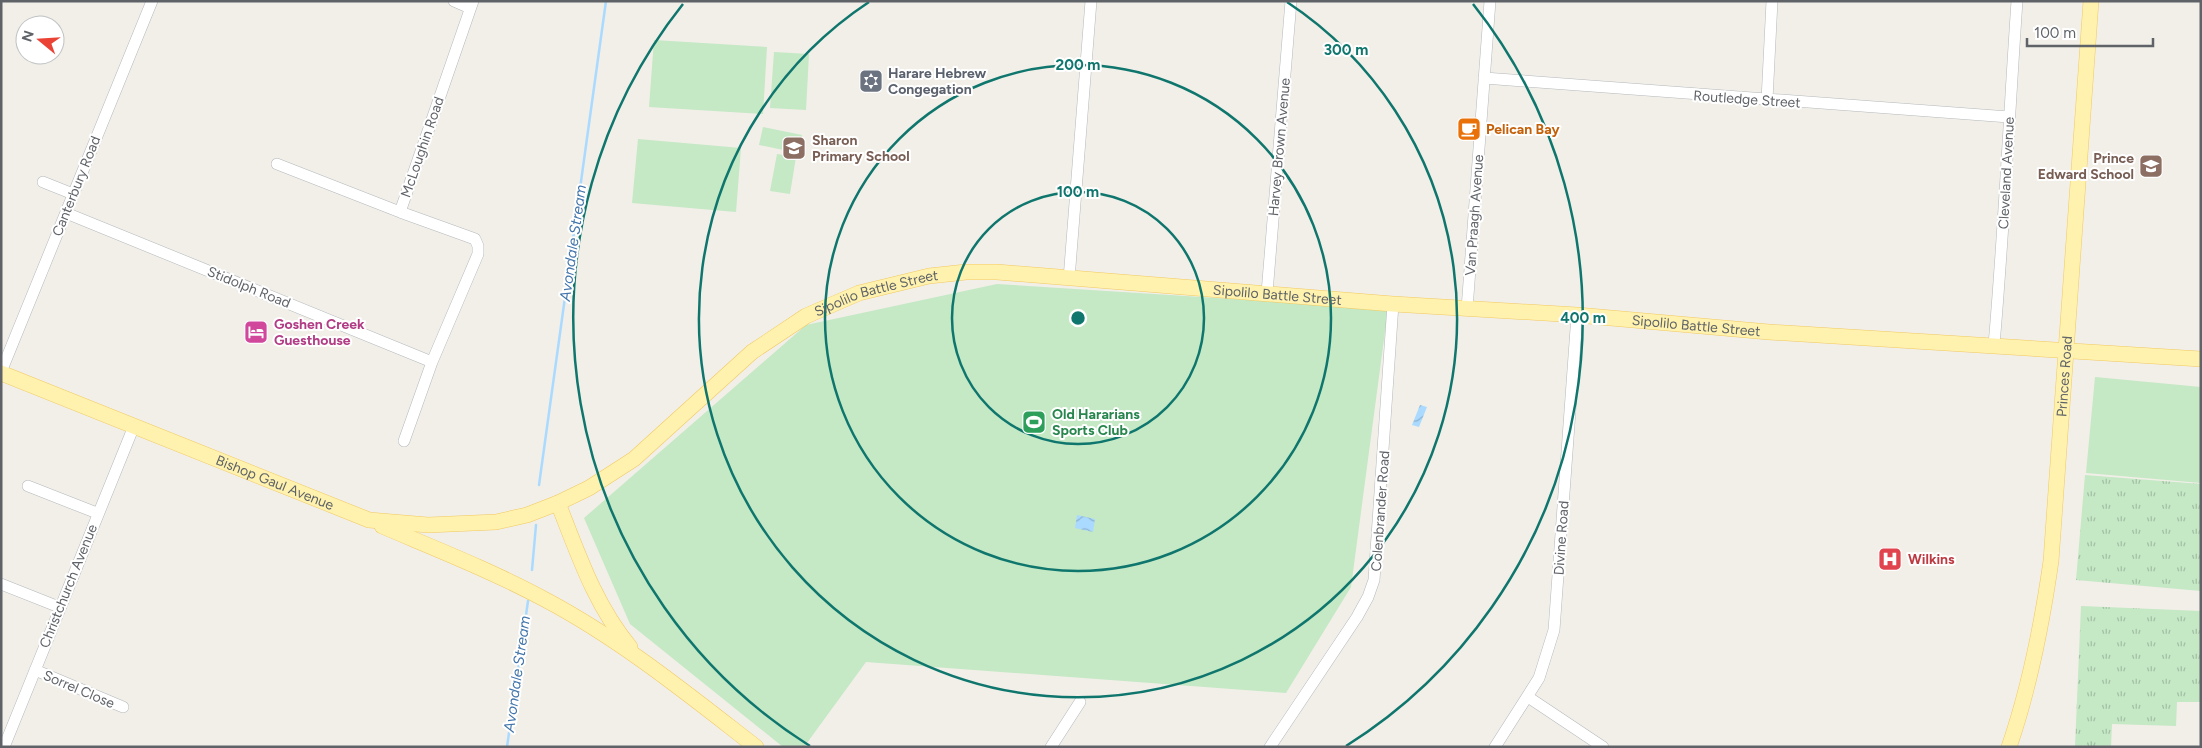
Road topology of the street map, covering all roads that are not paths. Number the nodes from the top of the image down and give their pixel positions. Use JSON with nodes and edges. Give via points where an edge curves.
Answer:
{"nodes":[{"id":1,"x":152,"y":1,"type":"edge"},
{"id":2,"x":454,"y":1,"type":"edge"},
{"id":3,"x":1091,"y":1,"type":"edge"},
{"id":4,"x":1291,"y":1,"type":"edge"},
{"id":5,"x":1490,"y":1,"type":"edge"},
{"id":6,"x":1772,"y":1,"type":"edge"},
{"id":7,"x":2017,"y":1,"type":"edge"},
{"id":8,"x":2091,"y":1,"type":"edge"},
{"id":9,"x":472,"y":4,"type":"edge"},
{"id":10,"x":1484,"y":78,"type":"junction"},
{"id":11,"x":1767,"y":100,"type":"junction"},
{"id":12,"x":2009,"y":117,"type":"junction"},
{"id":13,"x":277,"y":164,"type":"dead end"},
{"id":14,"x":43,"y":182,"type":"dead end"},
{"id":15,"x":74,"y":194,"type":"junction"},
{"id":16,"x":400,"y":212,"type":"junction"},
{"id":17,"x":66,"y":213,"type":"junction"},
{"id":18,"x":1069,"y":280,"type":"junction"},
{"id":19,"x":1267,"y":293,"type":"junction"},
{"id":20,"x":1393,"y":304,"type":"junction"},
{"id":21,"x":1467,"y":309,"type":"junction"},
{"id":22,"x":1577,"y":315,"type":"junction"},
{"id":23,"x":1994,"y":345,"type":"junction"},
{"id":24,"x":2066,"y":351,"type":"junction"},
{"id":25,"x":2201,"y":359,"type":"edge"},
{"id":26,"x":432,"y":362,"type":"junction"},
{"id":27,"x":1,"y":373,"type":"edge"},
{"id":28,"x":134,"y":426,"type":"junction"},
{"id":29,"x":404,"y":441,"type":"dead end"},
{"id":30,"x":28,"y":486,"type":"dead end"},
{"id":31,"x":558,"y":503,"type":"junction"},
{"id":32,"x":97,"y":513,"type":"junction"},
{"id":33,"x":369,"y":520,"type":"junction"},
{"id":34,"x":1,"y":584,"type":"edge"},
{"id":35,"x":59,"y":607,"type":"junction"},
{"id":36,"x":642,"y":660,"type":"junction"},
{"id":37,"x":35,"y":670,"type":"junction"},
{"id":38,"x":1528,"y":697,"type":"junction"},
{"id":39,"x":1080,"y":702,"type":"dead end"},
{"id":40,"x":123,"y":707,"type":"dead end"},
{"id":41,"x":4,"y":747,"type":"edge"},
{"id":42,"x":756,"y":747,"type":"edge"},
{"id":43,"x":1051,"y":747,"type":"edge"},
{"id":44,"x":1271,"y":747,"type":"edge"},
{"id":45,"x":1495,"y":747,"type":"edge"},
{"id":46,"x":1603,"y":747,"type":"edge"},
{"id":47,"x":2009,"y":747,"type":"edge"}],
"edges":[{"from":1,"to":15,"type":"street","name":"Canterbury Road"},
{"from":2,"to":9,"type":"street"},
{"from":3,"to":18,"type":"street"},
{"from":4,"to":19,"type":"street","name":"Harvey Brown Avenue"},
{"from":5,"to":10,"type":"street","name":"Van Praagh Avenue"},
{"from":6,"to":11,"type":"street"},
{"from":7,"to":12,"type":"street","name":"Cleveland Avenue"},
{"from":8,"to":24,"type":"main road","name":"Princes Road"},
{"from":9,"to":16,"type":"street","name":"McLoughin Road"},
{"from":10,"to":11,"type":"street","name":"Routledge Street"},
{"from":10,"to":21,"type":"street","name":"Van Praagh Avenue"},
{"from":11,"to":12,"type":"street","name":"Routledge Street"},
{"from":12,"to":23,"type":"street","name":"Cleveland Avenue"},
{"from":13,"to":16,"type":"street"},
{"from":14,"to":15,"type":"street"},
{"from":15,"to":17,"type":"street","name":"Canterbury Road"},
{"from":16,"to":26,"type":"street","name":"McLoughin Road","via":[[475,240],[478,246],[478,254]]},
{"from":17,"to":26,"type":"street","name":"Stidolph Road"},
{"from":17,"to":27,"type":"street","name":"Canterbury Road"},
{"from":18,"to":19,"type":"main road","name":"Sipolilo Battle Street"},
{"from":18,"to":31,"type":"main road","name":"Sipolilo Battle Street","via":[[966,272],[911,280],[834,302],[752,352],[634,459],[589,488]]},
{"from":19,"to":20,"type":"main road","name":"Sipolilo Battle Street"},
{"from":20,"to":21,"type":"main road","name":"Sipolilo Battle Street"},
{"from":20,"to":44,"type":"street","name":"Colenbrander Road","via":[[1374,580],[1357,617]]},
{"from":21,"to":22,"type":"main road","name":"Sipolilo Battle Street"},
{"from":22,"to":23,"type":"main road","name":"Sipolilo Battle Street","via":[[1761,331]]},
{"from":22,"to":38,"type":"street","name":"Divine Road","via":[[1554,630],[1546,661]]},
{"from":23,"to":24,"type":"main road","name":"Sipolilo Battle Street"},
{"from":24,"to":25,"type":"main road","name":"Sipolilo Battle Street"},
{"from":24,"to":47,"type":"main road","name":"Princes Road","via":[[2051,561],[2037,645]]},
{"from":26,"to":29,"type":"street","name":"McLoughin Road"},
{"from":27,"to":28,"type":"main road","name":"Bishop Gaul Avenue"},
{"from":28,"to":32,"type":"street","name":"Christchurch Avenue"},
{"from":28,"to":33,"type":"main road","name":"Bishop Gaul Avenue"},
{"from":30,"to":32,"type":"street"},
{"from":31,"to":33,"type":"main road","name":"Bishop Gaul Avenue","via":[[526,515],[478,523],[428,525]]},
{"from":31,"to":36,"type":"main road","via":[[598,601],[620,636]]},
{"from":32,"to":35,"type":"street","name":"Christchurch Avenue"},
{"from":33,"to":36,"type":"main road","via":[[546,600]]},
{"from":34,"to":35,"type":"street"},
{"from":35,"to":37,"type":"street","name":"Christchurch Avenue"},
{"from":36,"to":42,"type":"main road"},
{"from":37,"to":40,"type":"street","name":"Sorrel Close"},
{"from":37,"to":41,"type":"street","name":"Christchurch Avenue"},
{"from":38,"to":45,"type":"street","name":"Divine Road"},
{"from":38,"to":46,"type":"street"},
{"from":39,"to":43,"type":"street"}]}
